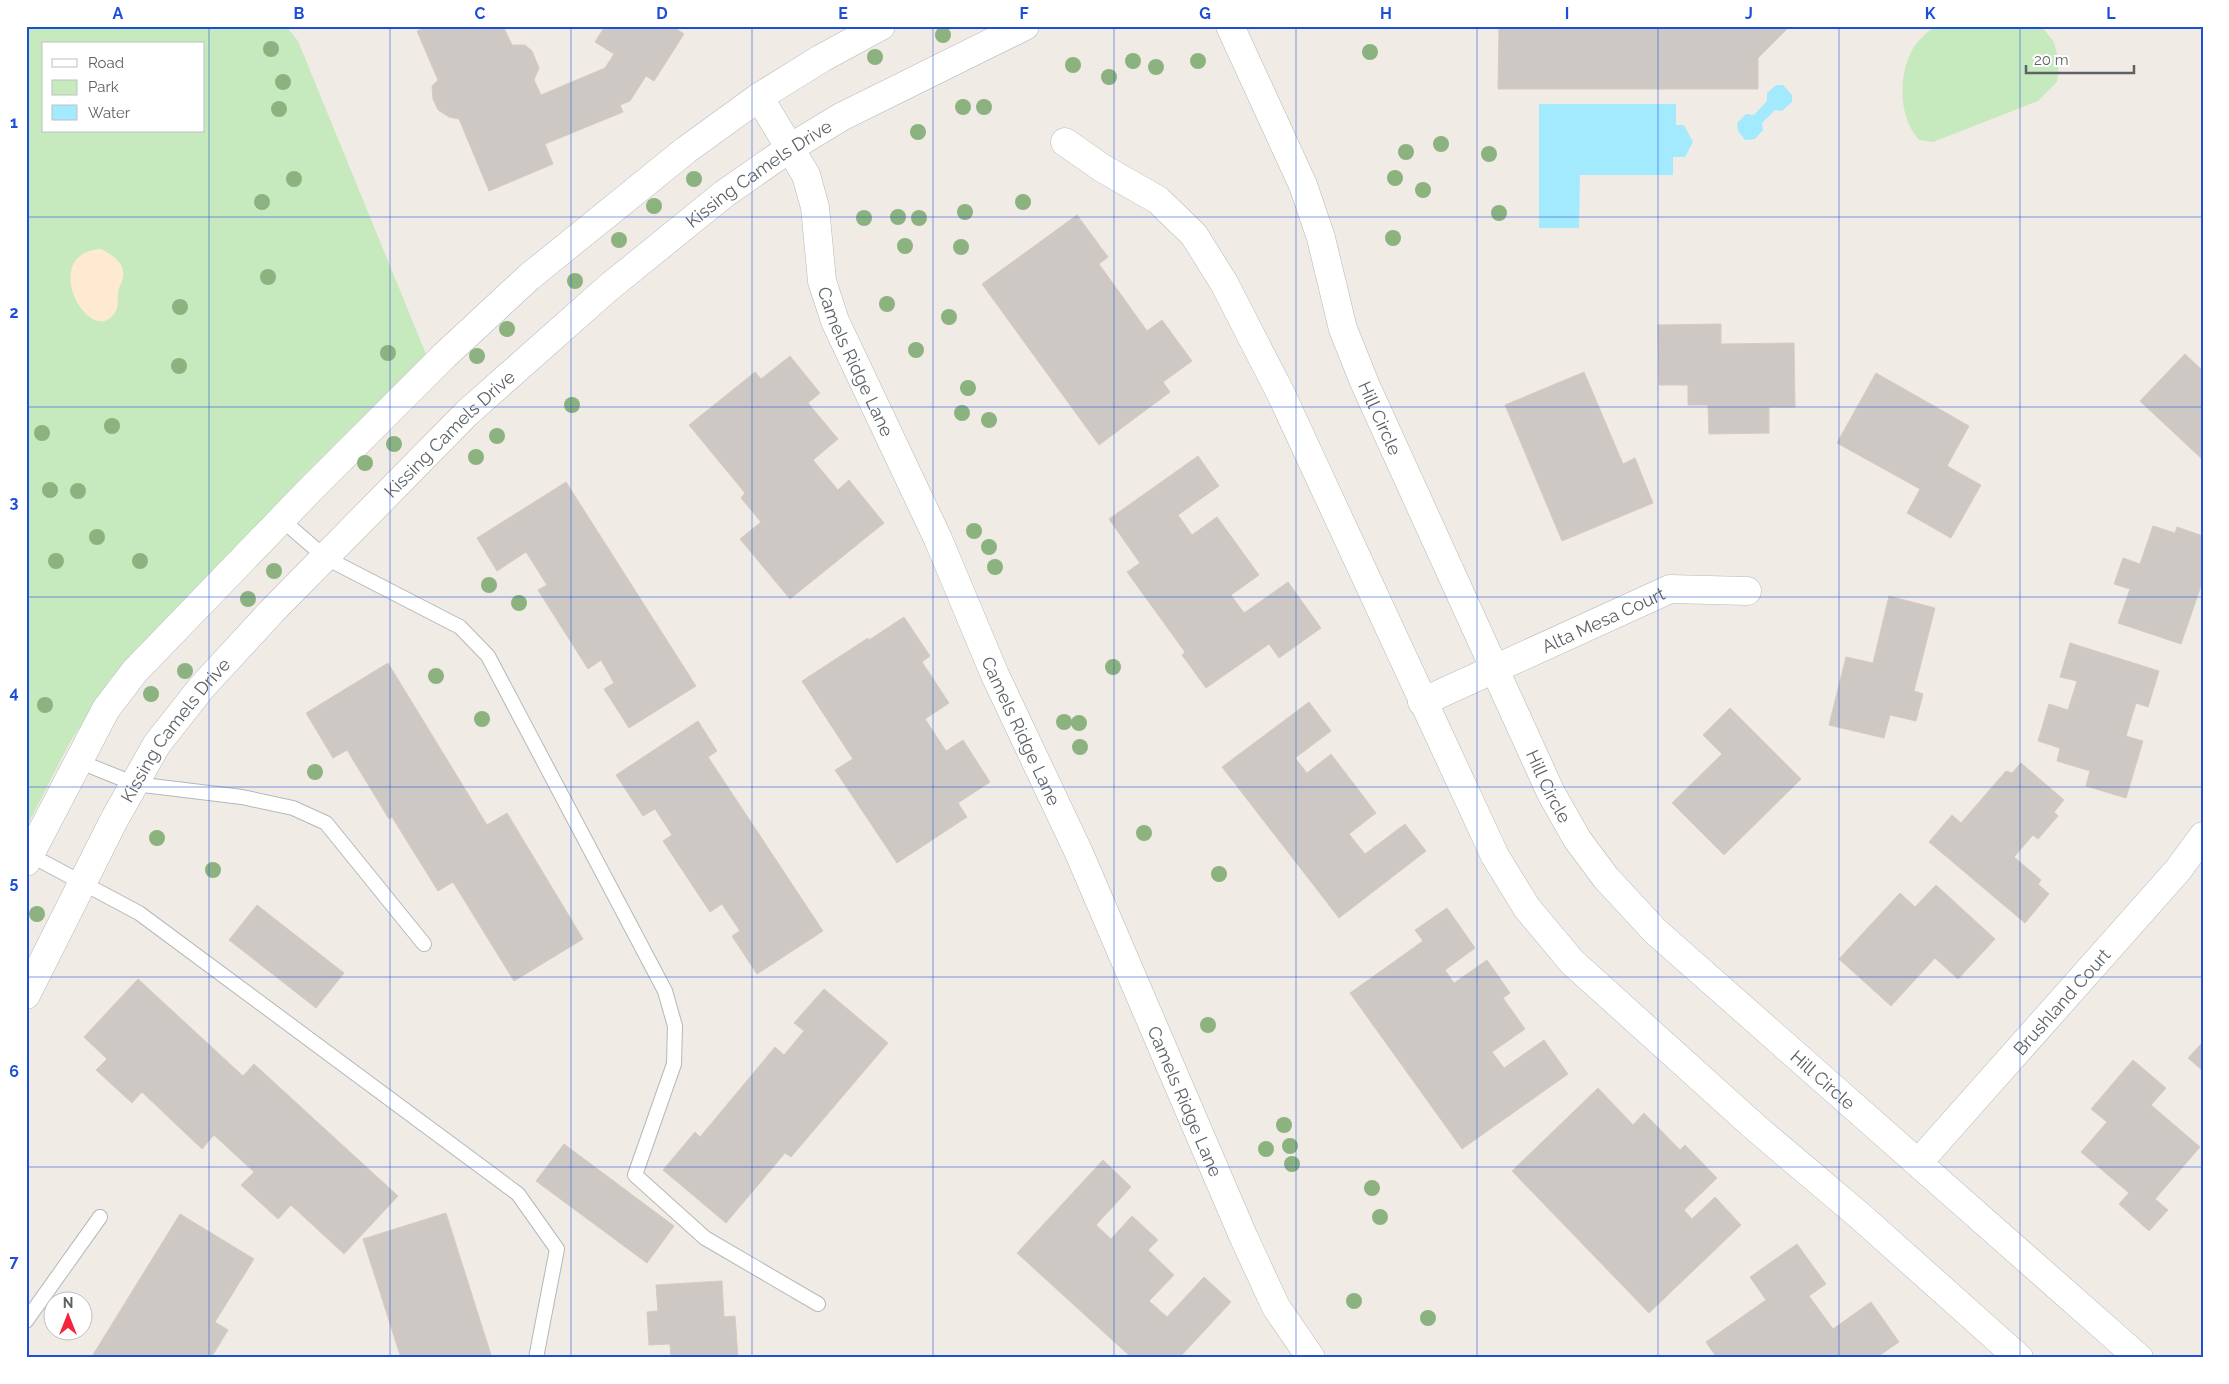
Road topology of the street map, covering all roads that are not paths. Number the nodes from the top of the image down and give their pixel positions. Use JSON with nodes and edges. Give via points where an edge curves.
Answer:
{"nodes":[{"id":1,"x":881,"y":26,"type":"edge"},
{"id":2,"x":1025,"y":26,"type":"edge"},
{"id":3,"x":1230,"y":26,"type":"edge"},
{"id":4,"x":758,"y":97,"type":"junction"},
{"id":5,"x":1065,"y":142,"type":"dead end"},
{"id":6,"x":790,"y":148,"type":"junction"},
{"id":7,"x":281,"y":519,"type":"junction"},
{"id":8,"x":326,"y":558,"type":"junction"},
{"id":9,"x":1747,"y":591,"type":"dead end"},
{"id":10,"x":1494,"y":669,"type":"junction"},
{"id":11,"x":1422,"y":702,"type":"junction"},
{"id":12,"x":78,"y":761,"type":"junction"},
{"id":13,"x":135,"y":784,"type":"junction"},
{"id":14,"x":2203,"y":836,"type":"edge"},
{"id":15,"x":28,"y":859,"type":"edge"},
{"id":16,"x":82,"y":882,"type":"junction"},
{"id":17,"x":424,"y":944,"type":"dead end"},
{"id":18,"x":26,"y":995,"type":"edge"},
{"id":19,"x":1918,"y":1163,"type":"junction"},
{"id":20,"x":100,"y":1217,"type":"dead end"},
{"id":21,"x":818,"y":1304,"type":"dead end"},
{"id":22,"x":26,"y":1321,"type":"edge"},
{"id":23,"x":536,"y":1358,"type":"edge"},
{"id":24,"x":1311,"y":1358,"type":"edge"},
{"id":25,"x":2019,"y":1358,"type":"edge"},
{"id":26,"x":2139,"y":1358,"type":"edge"}],
"edges":[{"from":1,"to":4,"type":"street"},
{"from":2,"to":6,"type":"street","name":"Kissing Camels Drive","via":[[841,117]]},
{"from":3,"to":10,"type":"street","name":"Hill Circle","via":[[1302,185],[1321,238],[1343,329],[1365,384]]},
{"from":4,"to":6,"type":"street","name":"Camels Ridge Lane"},
{"from":4,"to":7,"type":"street","via":[[686,150],[529,277],[445,355]]},
{"from":5,"to":11,"type":"street","via":[[1158,200],[1194,236],[1224,283],[1281,394]]},
{"from":6,"to":8,"type":"street","name":"Kissing Camels Drive","via":[[724,194],[608,288],[467,413]]},
{"from":6,"to":24,"type":"street","name":"Camels Ridge Lane","via":[[806,175],[815,207],[822,281],[835,321],[938,539],[994,675],[1079,853],[1276,1307]]},
{"from":7,"to":8,"type":"lane"},
{"from":7,"to":12,"type":"street","via":[[135,671],[106,709]]},
{"from":8,"to":13,"type":"street","name":"Kissing Camels Drive","via":[[202,687],[157,744]]},
{"from":8,"to":21,"type":"lane","via":[[460,627],[488,656],[665,991],[675,1026],[674,1064],[635,1175],[705,1238]]},
{"from":9,"to":10,"type":"street","name":"Alta Mesa Court","via":[[1670,589]]},
{"from":10,"to":11,"type":"street","name":"Alta Mesa Court"},
{"from":10,"to":19,"type":"street","name":"Hill Circle","via":[[1551,793],[1577,839],[1606,878],[1655,931]]},
{"from":11,"to":25,"type":"street","via":[[1495,856],[1527,908],[1572,962]]},
{"from":12,"to":13,"type":"lane"},
{"from":12,"to":15,"type":"street"},
{"from":13,"to":16,"type":"street","name":"Kissing Camels Drive"},
{"from":13,"to":17,"type":"lane","via":[[242,797],[294,808],[326,823]]},
{"from":14,"to":19,"type":"street","name":"Brushland Court","via":[[2178,870]]},
{"from":15,"to":16,"type":"lane"},
{"from":16,"to":18,"type":"street","name":"Kissing Camels Drive"},
{"from":16,"to":23,"type":"lane","via":[[139,913],[518,1194],[557,1249]]},
{"from":19,"to":26,"type":"street","name":"Hill Circle"},
{"from":20,"to":22,"type":"lane"}]}
